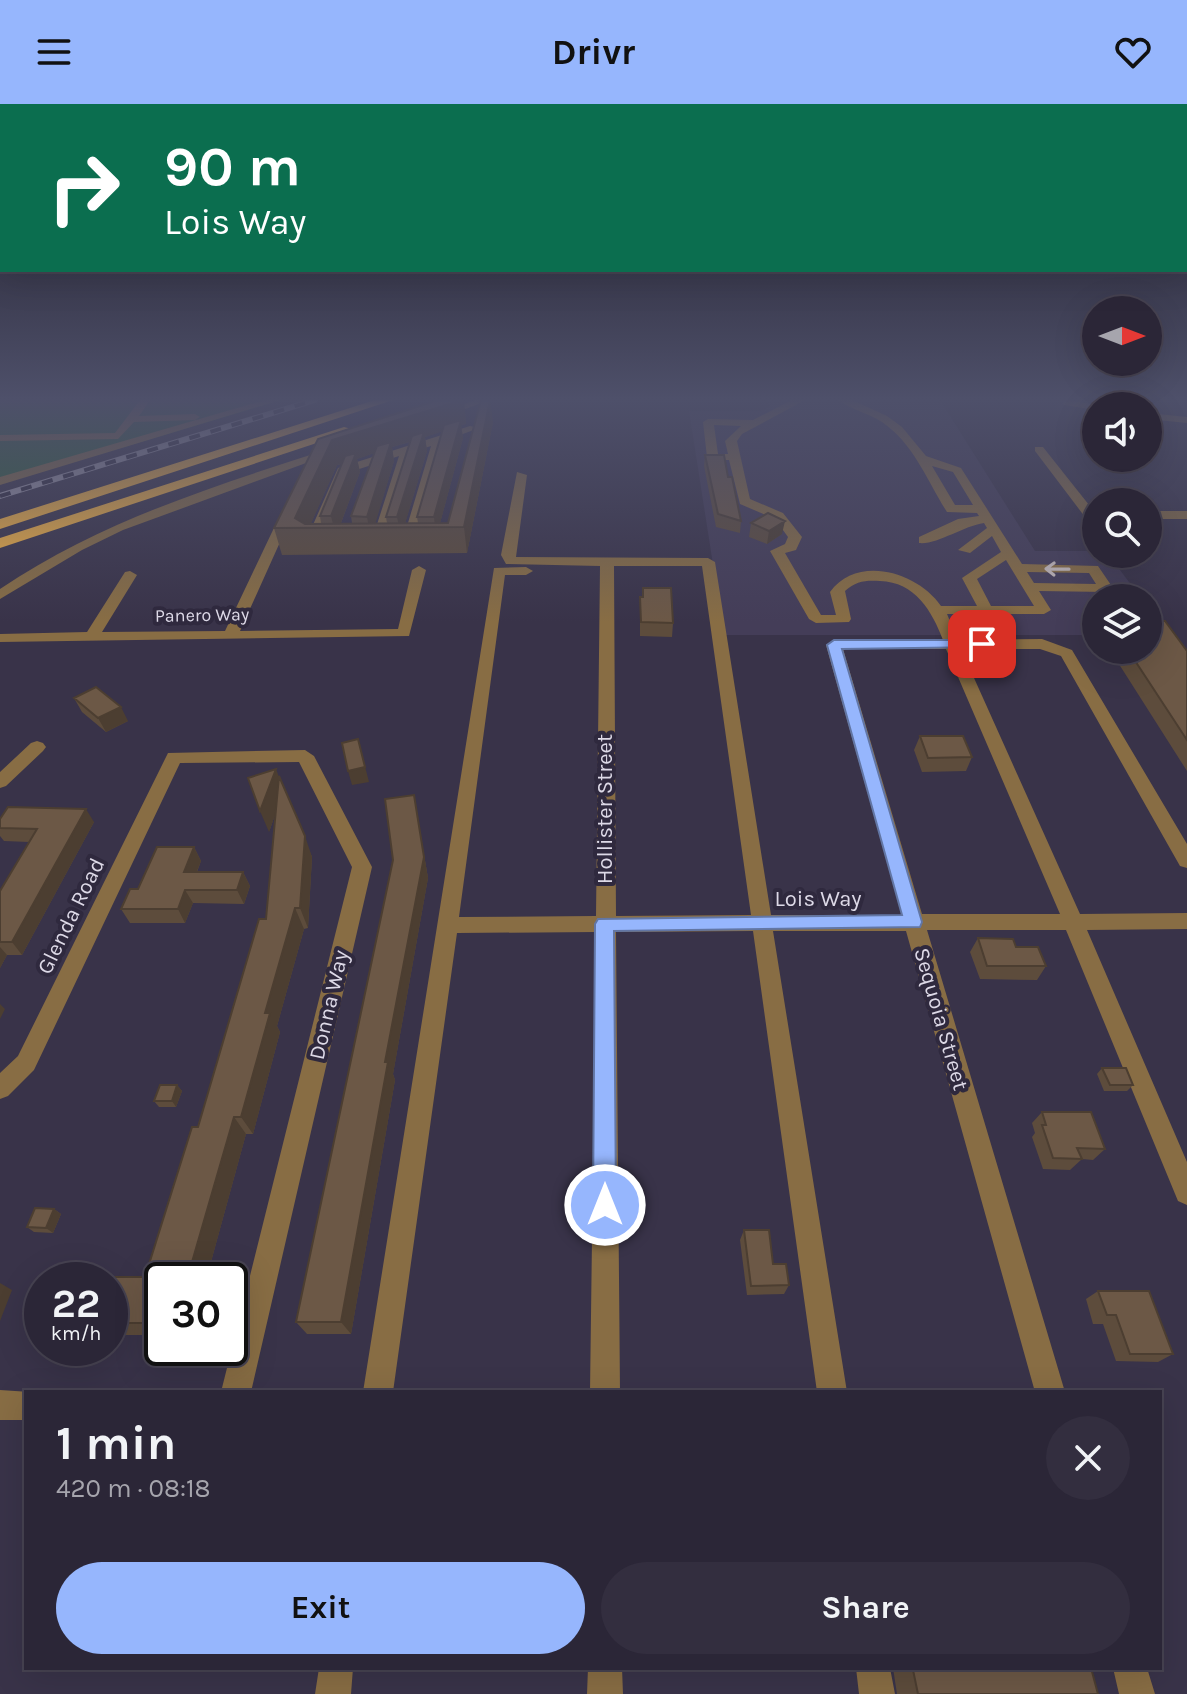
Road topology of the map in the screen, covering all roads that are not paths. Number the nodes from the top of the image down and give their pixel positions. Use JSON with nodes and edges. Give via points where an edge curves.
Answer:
{"nodes":[{"id":1,"x":23,"y":474,"type":"edge"},
{"id":2,"x":155,"y":474,"type":"edge"},
{"id":3,"x":212,"y":474,"type":"edge"},
{"id":4,"x":264,"y":474,"type":"edge"},
{"id":5,"x":298,"y":474,"type":"edge"},
{"id":6,"x":341,"y":474,"type":"edge"},
{"id":7,"x":398,"y":474,"type":"edge"},
{"id":8,"x":431,"y":474,"type":"edge"},
{"id":9,"x":738,"y":474,"type":"edge"},
{"id":10,"x":930,"y":474,"type":"edge"},
{"id":11,"x":960,"y":474,"type":"edge"},
{"id":12,"x":1060,"y":474,"type":"edge"},
{"id":13,"x":521,"y":475,"type":"dead end"},
{"id":14,"x":301,"y":479,"type":"edge"},
{"id":15,"x":0,"y":481,"type":"edge"},
{"id":16,"x":148,"y":495,"type":"junction"},
{"id":17,"x":293,"y":501,"type":"edge"},
{"id":18,"x":1082,"y":502,"type":"edge"},
{"id":19,"x":1162,"y":515,"type":"edge"},
{"id":20,"x":1187,"y":515,"type":"edge"},
{"id":21,"x":989,"y":518,"type":"junction"},
{"id":22,"x":0,"y":524,"type":"edge"},
{"id":23,"x":924,"y":540,"type":"dead end"},
{"id":24,"x":0,"y":543,"type":"edge"},
{"id":25,"x":327,"y":543,"type":"edge"},
{"id":26,"x":965,"y":550,"type":"dead end"},
{"id":27,"x":0,"y":551,"type":"edge"},
{"id":28,"x":1010,"y":552,"type":"junction"},
{"id":29,"x":607,"y":566,"type":"junction"},
{"id":30,"x":1019,"y":568,"type":"junction"},
{"id":31,"x":419,"y":570,"type":"dead end"},
{"id":32,"x":130,"y":575,"type":"dead end"},
{"id":33,"x":1030,"y":587,"type":"junction"},
{"id":34,"x":0,"y":595,"type":"edge"},
{"id":35,"x":935,"y":610,"type":"junction"},
{"id":36,"x":986,"y":610,"type":"junction"},
{"id":37,"x":844,"y":619,"type":"junction"},
{"id":38,"x":231,"y":634,"type":"junction"},
{"id":39,"x":92,"y":637,"type":"junction"},
{"id":40,"x":0,"y":638,"type":"edge"},
{"id":41,"x":843,"y":644,"type":"junction"},
{"id":42,"x":952,"y":645,"type":"junction"},
{"id":43,"x":37,"y":747,"type":"dead end"},
{"id":44,"x":174,"y":757,"type":"joint"},
{"id":45,"x":0,"y":782,"type":"edge"},
{"id":46,"x":1187,"y":861,"type":"edge"},
{"id":47,"x":1073,"y":921,"type":"junction"},
{"id":48,"x":1187,"y":921,"type":"edge"},
{"id":49,"x":913,"y":922,"type":"junction"},
{"id":50,"x":761,"y":923,"type":"junction"},
{"id":51,"x":605,"y":924,"type":"junction"},
{"id":52,"x":450,"y":925,"type":"junction"},
{"id":53,"x":0,"y":1088,"type":"edge"},
{"id":54,"x":1187,"y":1192,"type":"edge"},
{"id":55,"x":236,"y":1390,"type":"edge"},
{"id":56,"x":378,"y":1390,"type":"edge"},
{"id":57,"x":605,"y":1390,"type":"edge"},
{"id":58,"x":832,"y":1390,"type":"edge"},
{"id":59,"x":1049,"y":1390,"type":"edge"},
{"id":60,"x":0,"y":1405,"type":"edge"},
{"id":61,"x":24,"y":1405,"type":"edge"},
{"id":62,"x":336,"y":1670,"type":"edge"},
{"id":63,"x":605,"y":1670,"type":"edge"},
{"id":64,"x":873,"y":1670,"type":"edge"},
{"id":65,"x":1131,"y":1670,"type":"edge"},
{"id":66,"x":333,"y":1694,"type":"edge"},
{"id":67,"x":605,"y":1694,"type":"edge"},
{"id":68,"x":877,"y":1694,"type":"edge"},
{"id":69,"x":1137,"y":1694,"type":"edge"}],
"edges":[{"from":1,"to":15,"type":"street"},
{"from":2,"to":22,"type":"highway"},
{"from":3,"to":16,"type":"highway"},
{"from":4,"to":34,"type":"street","via":[[125,525],[52,561]]},
{"from":5,"to":14,"type":"street"},
{"from":6,"to":25,"type":"street","via":[[312,543]]},
{"from":7,"to":8,"type":"street","via":[[372,543],[415,543]]},
{"from":9,"to":37,"type":"street","via":[[744,501],[779,516],[795,537],[791,547],[777,551],[816,619]]},
{"from":10,"to":21,"type":"street","via":[[951,509]]},
{"from":11,"to":21,"type":"street"},
{"from":12,"to":18,"type":"street"},
{"from":13,"to":29,"type":"street","via":[[511,561]]},
{"from":16,"to":24,"type":"highway"},
{"from":16,"to":27,"type":"highway"},
{"from":17,"to":38,"type":"street"},
{"from":19,"to":20,"type":"street"},
{"from":21,"to":23,"type":"street","via":[[963,522]]},
{"from":21,"to":26,"type":"street"},
{"from":21,"to":28,"type":"street"},
{"from":28,"to":30,"type":"street"},
{"from":28,"to":36,"type":"street","via":[[969,578]]},
{"from":29,"to":50,"type":"street","via":[[704,561],[709,565]]},
{"from":29,"to":51,"type":"street","name":"Hollister Street"},
{"from":29,"to":52,"type":"street","via":[[499,571]]},
{"from":30,"to":33,"type":"street"},
{"from":33,"to":30,"type":"street","one_way":true,"via":[[1106,588],[1093,569]]},
{"from":31,"to":38,"type":"street","name":"Panero Way","via":[[404,633]]},
{"from":32,"to":39,"type":"street"},
{"from":33,"to":36,"type":"street","via":[[1044,610]]},
{"from":35,"to":36,"type":"street"},
{"from":35,"to":37,"type":"street","name":"Sequoia Street","via":[[919,586],[871,576],[843,583],[837,592]]},
{"from":35,"to":42,"type":"street"},
{"from":37,"to":41,"type":"street","name":"Sequoia Street"},
{"from":38,"to":39,"type":"street","name":"Panero Way"},
{"from":39,"to":40,"type":"street","name":"Panero Way"},
{"from":41,"to":42,"type":"street"},
{"from":41,"to":49,"type":"street","name":"Sequoia Street"},
{"from":42,"to":46,"type":"street","via":[[1056,647],[1067,653]]},
{"from":42,"to":47,"type":"street"},
{"from":43,"to":45,"type":"street"},
{"from":44,"to":53,"type":"street","name":"Glenda Road","via":[[26,1063]]},
{"from":44,"to":55,"type":"street","name":"Donna Way","via":[[305,756],[362,867]]},
{"from":47,"to":48,"type":"street","name":"Lois Way"},
{"from":47,"to":49,"type":"street","name":"Lois Way"},
{"from":47,"to":54,"type":"street"},
{"from":49,"to":50,"type":"street","name":"Lois Way"},
{"from":49,"to":59,"type":"street","name":"Sequoia Street"},
{"from":50,"to":51,"type":"street","name":"Lois Way"},
{"from":50,"to":58,"type":"street"},
{"from":51,"to":52,"type":"street","name":"Lois Way"},
{"from":51,"to":57,"type":"street","name":"Hollister Street"},
{"from":52,"to":56,"type":"street"},
{"from":60,"to":61,"type":"street"},
{"from":62,"to":66,"type":"street"},
{"from":63,"to":67,"type":"street"},
{"from":64,"to":68,"type":"street"},
{"from":65,"to":69,"type":"street"}]}
